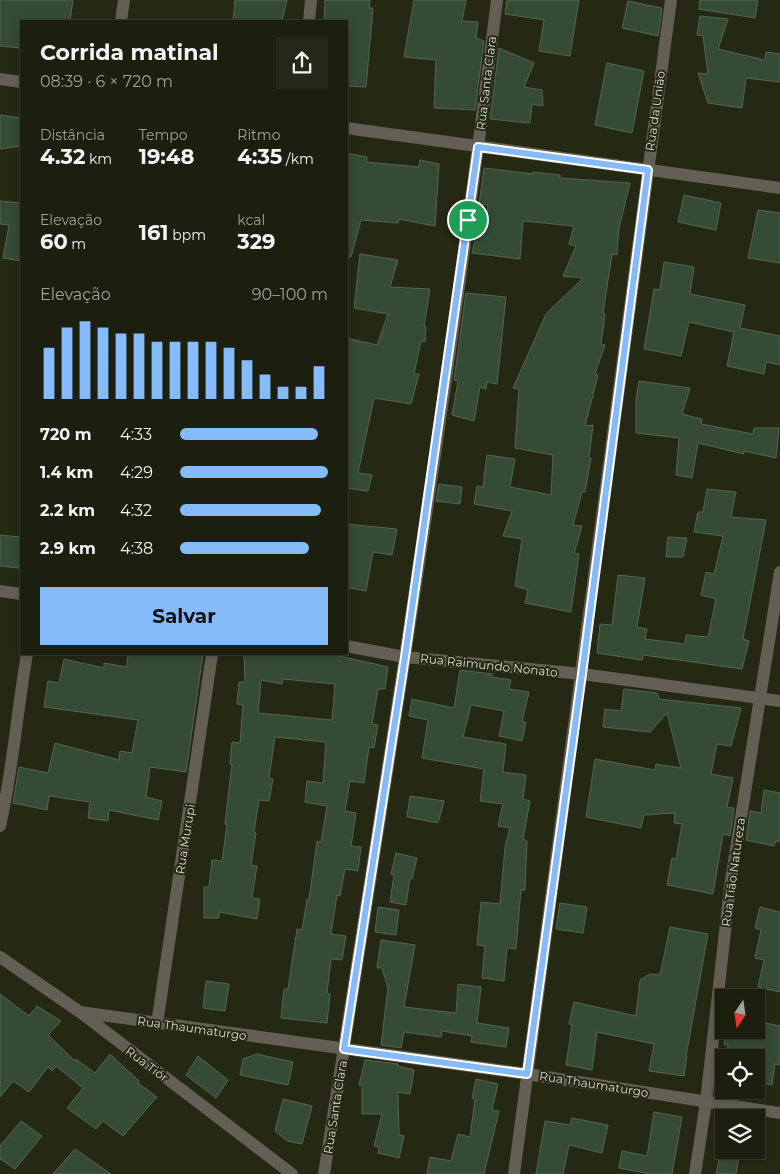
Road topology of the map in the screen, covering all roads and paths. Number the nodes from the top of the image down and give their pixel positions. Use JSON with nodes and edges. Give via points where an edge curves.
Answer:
{"nodes":[{"id":1,"x":124,"y":0,"type":"edge"},
{"id":2,"x":311,"y":0,"type":"edge"},
{"id":3,"x":497,"y":0,"type":"edge"},
{"id":4,"x":671,"y":0,"type":"edge"},
{"id":5,"x":121,"y":20,"type":"edge"},
{"id":6,"x":309,"y":20,"type":"edge"},
{"id":7,"x":0,"y":79,"type":"edge"},
{"id":8,"x":20,"y":82,"type":"edge"},
{"id":9,"x":348,"y":128,"type":"edge"},
{"id":10,"x":478,"y":147,"type":"junction"},
{"id":11,"x":648,"y":170,"type":"junction"},
{"id":12,"x":780,"y":188,"type":"edge"},
{"id":13,"x":780,"y":572,"type":"edge"},
{"id":14,"x":0,"y":591,"type":"edge"},
{"id":15,"x":20,"y":594,"type":"edge"},
{"id":16,"x":348,"y":646,"type":"edge"},
{"id":17,"x":27,"y":655,"type":"edge"},
{"id":18,"x":212,"y":655,"type":"edge"},
{"id":19,"x":405,"y":657,"type":"junction"},
{"id":20,"x":582,"y":674,"type":"junction"},
{"id":21,"x":760,"y":698,"type":"junction"},
{"id":22,"x":780,"y":701,"type":"edge"},
{"id":23,"x":0,"y":826,"type":"edge"},
{"id":24,"x":0,"y":957,"type":"edge"},
{"id":25,"x":80,"y":1012,"type":"junction"},
{"id":26,"x":157,"y":1024,"type":"junction"},
{"id":27,"x":344,"y":1049,"type":"junction"},
{"id":28,"x":527,"y":1074,"type":"junction"},
{"id":29,"x":706,"y":1102,"type":"junction"},
{"id":30,"x":780,"y":1113,"type":"edge"},
{"id":31,"x":292,"y":1174,"type":"edge"},
{"id":32,"x":324,"y":1174,"type":"edge"},
{"id":33,"x":514,"y":1174,"type":"edge"},
{"id":34,"x":695,"y":1174,"type":"edge"}],
"edges":[{"from":1,"to":5,"type":"street"},
{"from":2,"to":6,"type":"street"},
{"from":3,"to":10,"type":"street","name":"Rua Santa Clara"},
{"from":4,"to":11,"type":"street","name":"Rua da União"},
{"from":7,"to":8,"type":"street"},
{"from":9,"to":10,"type":"street"},
{"from":10,"to":11,"type":"street"},
{"from":10,"to":19,"type":"street","name":"Rua Santa Clara"},
{"from":11,"to":12,"type":"street"},
{"from":11,"to":20,"type":"street","name":"Rua da União"},
{"from":13,"to":21,"type":"street","name":"Rua Tião Natureza"},
{"from":14,"to":15,"type":"street"},
{"from":16,"to":19,"type":"street","name":"Rua Raimundo Nonato"},
{"from":17,"to":23,"type":"street"},
{"from":18,"to":26,"type":"street","name":"Rua Murupi"},
{"from":19,"to":20,"type":"street","name":"Rua Raimundo Nonato"},
{"from":19,"to":27,"type":"street","name":"Rua Santa Clara"},
{"from":20,"to":21,"type":"street","name":"Rua Raimundo Nonato"},
{"from":20,"to":28,"type":"street","name":"Rua da União"},
{"from":21,"to":22,"type":"street","name":"Rua Raimundo Nonato"},
{"from":21,"to":29,"type":"street","name":"Rua Tião Natureza","via":[[730,887]]},
{"from":24,"to":25,"type":"street","name":"Rua Tiór"},
{"from":25,"to":26,"type":"street","name":"Rua Thaumaturgo"},
{"from":25,"to":31,"type":"street","name":"Rua Tiór"},
{"from":26,"to":27,"type":"street","name":"Rua Thaumaturgo"},
{"from":27,"to":28,"type":"street","name":"Rua Thaumaturgo"},
{"from":27,"to":32,"type":"street","name":"Rua Santa Clara"},
{"from":28,"to":29,"type":"street","name":"Rua Thaumaturgo"},
{"from":28,"to":33,"type":"street","name":"Rua da União"},
{"from":29,"to":30,"type":"street","name":"Rua Thaumaturgo"},
{"from":29,"to":34,"type":"street","name":"Rua Tião Natureza"}]}
